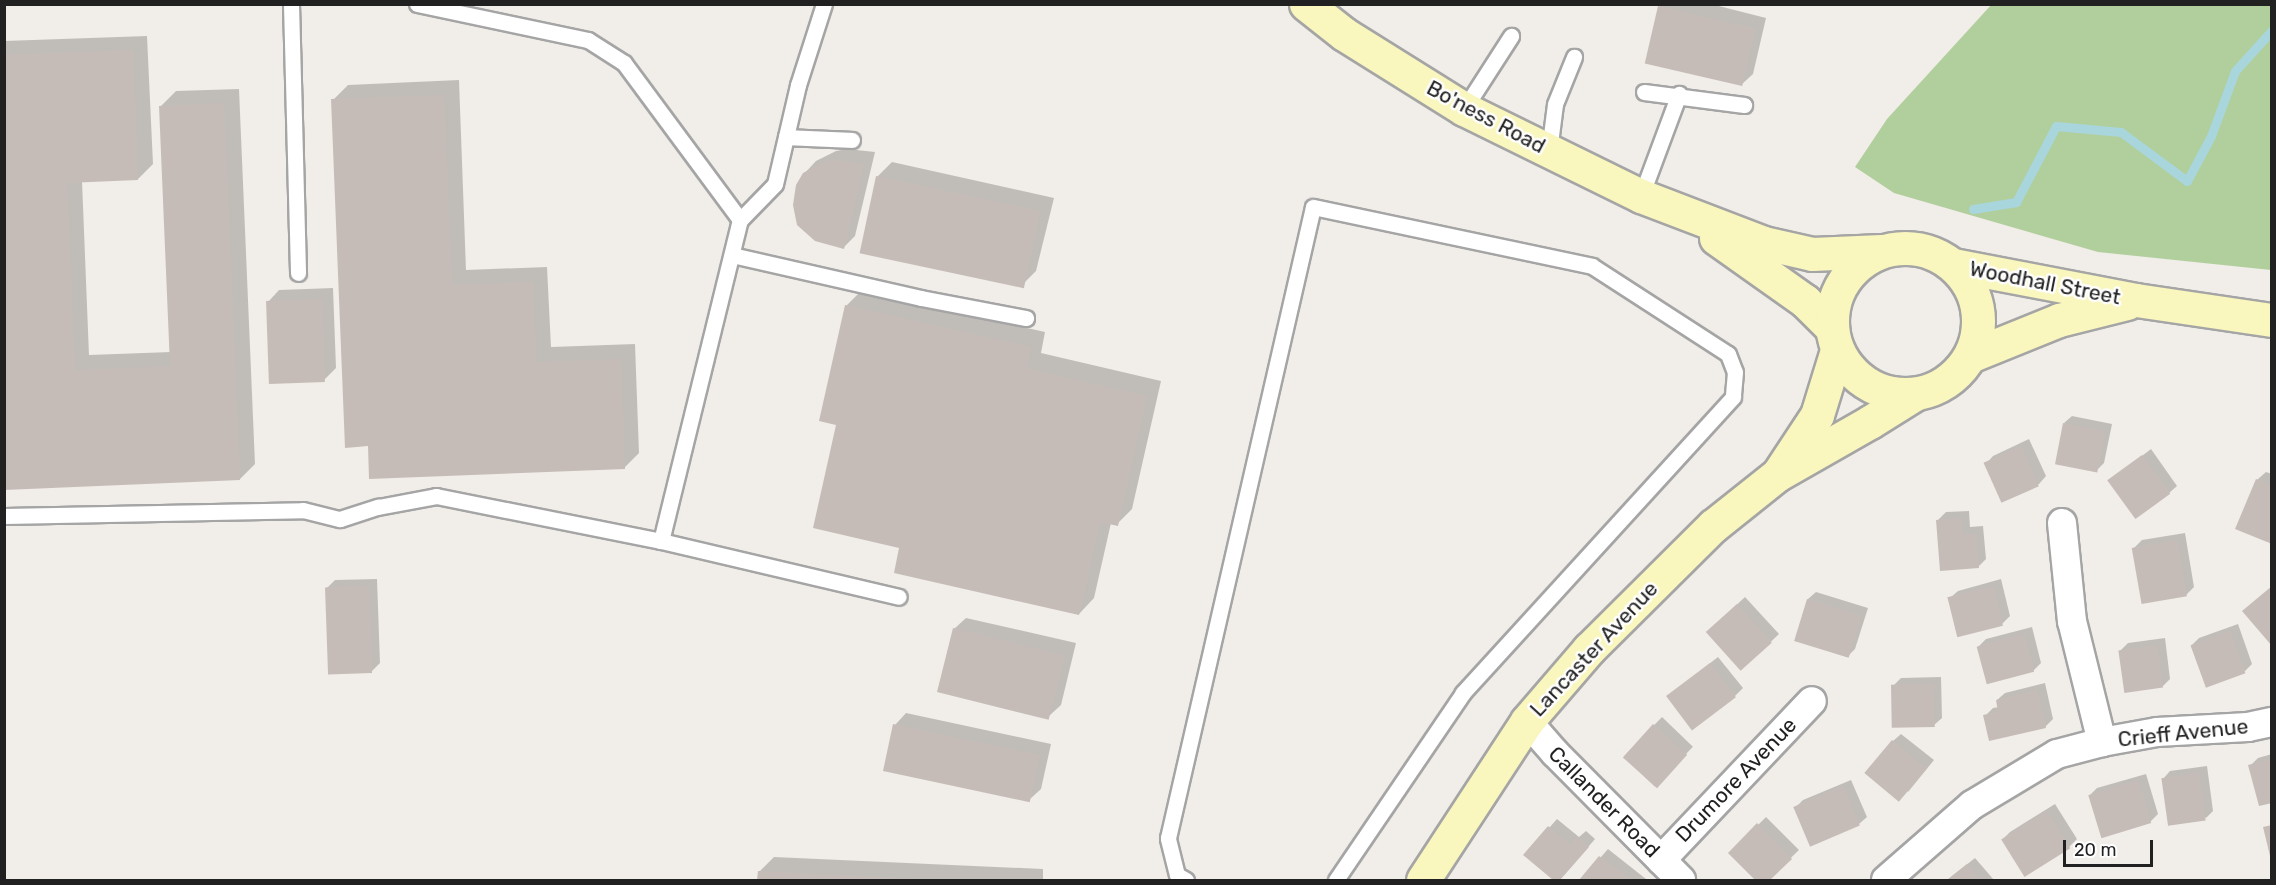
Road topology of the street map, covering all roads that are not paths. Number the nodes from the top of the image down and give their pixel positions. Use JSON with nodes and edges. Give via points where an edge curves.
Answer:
{"nodes":[{"id":1,"x":291,"y":4,"type":"edge"},
{"id":2,"x":417,"y":4,"type":"edge"},
{"id":3,"x":1306,"y":4,"type":"edge"},
{"id":4,"x":822,"y":5,"type":"edge"},
{"id":5,"x":1510,"y":36,"type":"dead end"},
{"id":6,"x":1574,"y":57,"type":"dead end"},
{"id":7,"x":1644,"y":92,"type":"dead end"},
{"id":8,"x":1678,"y":94,"type":"junction"},
{"id":9,"x":1744,"y":105,"type":"dead end"},
{"id":10,"x":1464,"y":109,"type":"junction"},
{"id":11,"x":786,"y":137,"type":"junction"},
{"id":12,"x":852,"y":140,"type":"dead end"},
{"id":13,"x":1549,"y":151,"type":"junction"},
{"id":14,"x":1641,"y":196,"type":"junction"},
{"id":15,"x":1677,"y":210,"type":"junction"},
{"id":16,"x":741,"y":220,"type":"junction"},
{"id":17,"x":1881,"y":251,"type":"junction"},
{"id":18,"x":732,"y":255,"type":"junction"},
{"id":19,"x":1953,"y":265,"type":"junction"},
{"id":20,"x":298,"y":273,"type":"dead end"},
{"id":21,"x":2136,"y":300,"type":"junction"},
{"id":22,"x":1026,"y":318,"type":"dead end"},
{"id":23,"x":2271,"y":320,"type":"edge"},
{"id":24,"x":1834,"y":338,"type":"junction"},
{"id":25,"x":1970,"y":356,"type":"junction"},
{"id":26,"x":1913,"y":394,"type":"junction"},
{"id":27,"x":1777,"y":475,"type":"junction"},
{"id":28,"x":4,"y":516,"type":"edge"},
{"id":29,"x":2062,"y":523,"type":"dead end"},
{"id":30,"x":661,"y":541,"type":"junction"},
{"id":31,"x":899,"y":597,"type":"dead end"},
{"id":32,"x":1812,"y":701,"type":"dead end"},
{"id":33,"x":1527,"y":721,"type":"junction"},
{"id":34,"x":2271,"y":722,"type":"edge"},
{"id":35,"x":2102,"y":742,"type":"junction"},
{"id":36,"x":1661,"y":860,"type":"junction"},
{"id":37,"x":1186,"y":880,"type":"edge"},
{"id":38,"x":1336,"y":880,"type":"edge"},
{"id":39,"x":1423,"y":880,"type":"edge"},
{"id":40,"x":1681,"y":880,"type":"edge"},
{"id":41,"x":1886,"y":880,"type":"edge"}],
"edges":[{"from":1,"to":20,"type":"lane"},
{"from":2,"to":16,"type":"lane","via":[[588,40],[624,63]]},
{"from":3,"to":10,"type":"main road","name":"Bo'ness Road","via":[[1344,34]]},
{"from":4,"to":11,"type":"lane"},
{"from":5,"to":10,"type":"lane"},
{"from":6,"to":13,"type":"lane","via":[[1555,104]]},
{"from":7,"to":8,"type":"lane"},
{"from":8,"to":9,"type":"lane"},
{"from":8,"to":14,"type":"lane"},
{"from":10,"to":13,"type":"main road","name":"Bo'ness Road"},
{"from":11,"to":12,"type":"lane"},
{"from":11,"to":16,"type":"lane","via":[[775,184]]},
{"from":13,"to":14,"type":"main road","name":"Bo'ness Road"},
{"from":14,"to":15,"type":"main road","name":"Bo'ness Road"},
{"from":15,"to":17,"type":"main road","name":"Bo'ness Road","via":[[1764,243],[1812,254]]},
{"from":15,"to":24,"type":"main road","name":"Bo'ness Road","via":[[1805,301]]},
{"from":16,"to":18,"type":"lane"},
{"from":17,"to":19,"type":"main road","via":[[1905,247],[1922,250]]},
{"from":17,"to":24,"type":"main road","via":[[1859,263],[1844,280],[1833,303]]},
{"from":18,"to":22,"type":"lane"},
{"from":18,"to":30,"type":"lane"},
{"from":19,"to":21,"type":"main road","name":"Woodhall Street"},
{"from":19,"to":25,"type":"main road","via":[[1968,284],[1977,308],[1978,333]]},
{"from":21,"to":23,"type":"main road","name":"Woodhall Street"},
{"from":21,"to":25,"type":"main road","name":"Woodhall Street","via":[[2059,320]]},
{"from":24,"to":26,"type":"main road","via":[[1849,370],[1867,385],[1889,393]]},
{"from":24,"to":27,"type":"main road","name":"Lancaster Avenue","via":[[1816,415]]},
{"from":25,"to":26,"type":"main road","via":[[1956,375],[1936,388]]},
{"from":26,"to":27,"type":"main road","name":"Lancaster Avenue"},
{"from":27,"to":33,"type":"main road","name":"Lancaster Avenue","via":[[1713,526],[1589,649]]},
{"from":28,"to":30,"type":"lane","via":[[303,510],[340,519],[436,496]]},
{"from":29,"to":35,"type":"street","via":[[2073,621]]},
{"from":30,"to":31,"type":"lane"},
{"from":32,"to":36,"type":"street","name":"Drumore Avenue"},
{"from":33,"to":36,"type":"street","name":"Callander Road"},
{"from":33,"to":39,"type":"main road","name":"Lancaster Avenue"},
{"from":34,"to":35,"type":"street","name":"Crieff Avenue","via":[[2248,728],[2157,732]]},
{"from":35,"to":41,"type":"street","name":"Crieff Avenue","via":[[2057,754],[1972,805]]},
{"from":36,"to":40,"type":"street","name":"Callander Road"},
{"from":37,"to":38,"type":"lane","via":[[1177,875],[1167,838],[1313,207],[1592,266],[1728,354],[1735,372],[1733,398],[1463,693]]}]}
